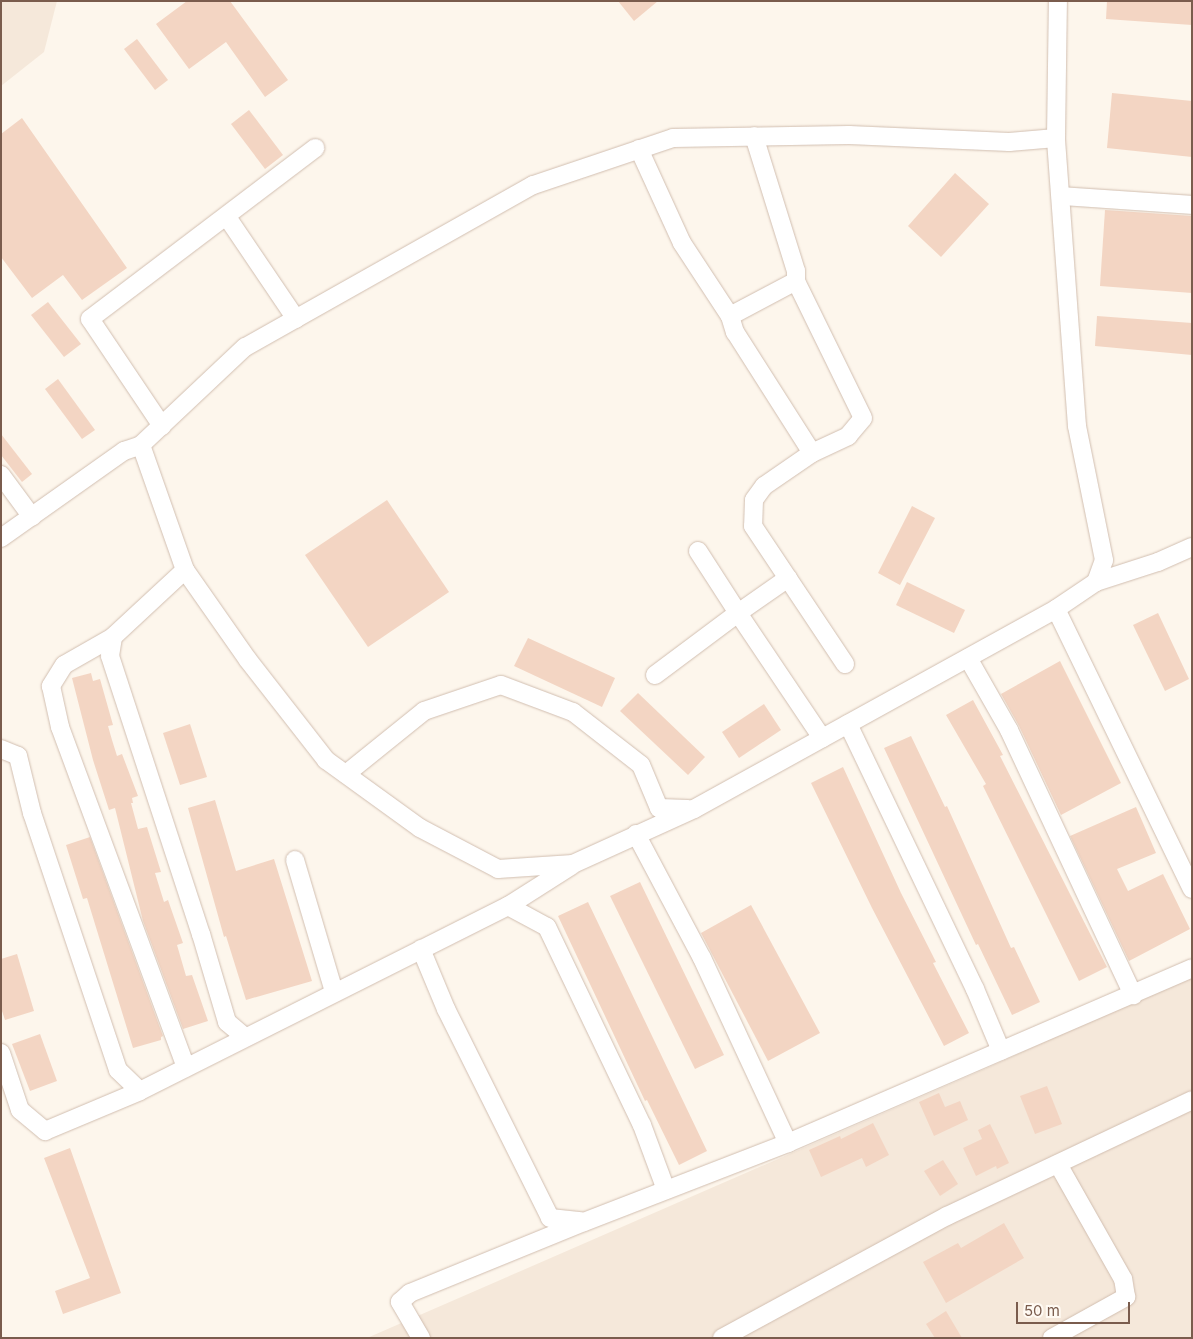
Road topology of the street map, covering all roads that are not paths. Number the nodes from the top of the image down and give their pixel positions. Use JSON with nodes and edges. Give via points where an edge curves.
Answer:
{"nodes":[{"id":1,"x":1058,"y":1,"type":"edge"},
{"id":2,"x":754,"y":136,"type":"junction"},
{"id":3,"x":1056,"y":138,"type":"junction"},
{"id":4,"x":315,"y":148,"type":"dead end"},
{"id":5,"x":639,"y":149,"type":"junction"},
{"id":6,"x":1061,"y":196,"type":"junction"},
{"id":7,"x":1192,"y":204,"type":"edge"},
{"id":8,"x":227,"y":217,"type":"junction"},
{"id":9,"x":796,"y":281,"type":"junction"},
{"id":10,"x":730,"y":316,"type":"junction"},
{"id":11,"x":296,"y":319,"type":"junction"},
{"id":12,"x":162,"y":426,"type":"junction"},
{"id":13,"x":141,"y":445,"type":"junction"},
{"id":14,"x":812,"y":453,"type":"junction"},
{"id":15,"x":1,"y":475,"type":"edge"},
{"id":16,"x":32,"y":517,"type":"junction"},
{"id":17,"x":1,"y":538,"type":"edge"},
{"id":18,"x":1192,"y":547,"type":"edge"},
{"id":19,"x":698,"y":551,"type":"dead end"},
{"id":20,"x":185,"y":570,"type":"junction"},
{"id":21,"x":788,"y":578,"type":"junction"},
{"id":22,"x":1096,"y":582,"type":"junction"},
{"id":23,"x":1056,"y":609,"type":"junction"},
{"id":24,"x":738,"y":613,"type":"junction"},
{"id":25,"x":113,"y":637,"type":"junction"},
{"id":26,"x":968,"y":658,"type":"junction"},
{"id":27,"x":845,"y":664,"type":"dead end"},
{"id":28,"x":654,"y":675,"type":"dead end"},
{"id":29,"x":848,"y":724,"type":"junction"},
{"id":30,"x":822,"y":738,"type":"junction"},
{"id":31,"x":1,"y":749,"type":"edge"},
{"id":32,"x":346,"y":774,"type":"junction"},
{"id":33,"x":694,"y":809,"type":"junction"},
{"id":34,"x":636,"y":834,"type":"junction"},
{"id":35,"x":295,"y":860,"type":"dead end"},
{"id":36,"x":573,"y":864,"type":"junction"},
{"id":37,"x":1192,"y":889,"type":"edge"},
{"id":38,"x":508,"y":906,"type":"junction"},
{"id":39,"x":421,"y":949,"type":"junction"},
{"id":40,"x":1192,"y":968,"type":"edge"},
{"id":41,"x":334,"y":992,"type":"junction"},
{"id":42,"x":1133,"y":995,"type":"junction"},
{"id":43,"x":245,"y":1037,"type":"junction"},
{"id":44,"x":1001,"y":1051,"type":"junction"},
{"id":45,"x":1,"y":1053,"type":"edge"},
{"id":46,"x":186,"y":1068,"type":"junction"},
{"id":47,"x":140,"y":1091,"type":"junction"},
{"id":48,"x":1192,"y":1100,"type":"edge"},
{"id":49,"x":788,"y":1143,"type":"junction"},
{"id":50,"x":1058,"y":1164,"type":"junction"},
{"id":51,"x":666,"y":1190,"type":"junction"},
{"id":52,"x":584,"y":1222,"type":"junction"},
{"id":53,"x":742,"y":1333,"type":"edge"},
{"id":54,"x":421,"y":1338,"type":"edge"},
{"id":55,"x":722,"y":1338,"type":"edge"},
{"id":56,"x":1052,"y":1338,"type":"edge"}],
"edges":[{"from":1,"to":3,"type":"street"},
{"from":2,"to":3,"type":"street","via":[[850,135],[1009,142]]},
{"from":2,"to":5,"type":"street","via":[[673,138]]},
{"from":2,"to":9,"type":"street","via":[[796,271]]},
{"from":3,"to":6,"type":"street"},
{"from":4,"to":8,"type":"street"},
{"from":5,"to":10,"type":"street","via":[[682,243]]},
{"from":5,"to":11,"type":"street","via":[[533,185]]},
{"from":6,"to":7,"type":"street"},
{"from":6,"to":22,"type":"street","via":[[1076,426],[1104,560]]},
{"from":8,"to":11,"type":"street"},
{"from":8,"to":12,"type":"street","via":[[90,319]]},
{"from":9,"to":10,"type":"street"},
{"from":9,"to":14,"type":"street","via":[[863,418],[848,436]]},
{"from":10,"to":14,"type":"street","via":[[735,332]]},
{"from":11,"to":12,"type":"street","via":[[245,347]]},
{"from":12,"to":13,"type":"street"},
{"from":13,"to":16,"type":"street","via":[[124,451]]},
{"from":13,"to":20,"type":"street"},
{"from":14,"to":21,"type":"street","via":[[764,486],[754,500],[753,526]]},
{"from":15,"to":16,"type":"street"},
{"from":16,"to":17,"type":"street"},
{"from":18,"to":22,"type":"street"},
{"from":19,"to":24,"type":"street"},
{"from":20,"to":25,"type":"street"},
{"from":20,"to":32,"type":"street","via":[[248,660],[326,760]]},
{"from":21,"to":24,"type":"street"},
{"from":21,"to":27,"type":"street"},
{"from":22,"to":23,"type":"street"},
{"from":23,"to":26,"type":"street"},
{"from":23,"to":37,"type":"street"},
{"from":24,"to":28,"type":"street"},
{"from":24,"to":30,"type":"street"},
{"from":25,"to":43,"type":"street","via":[[110,656],[202,934],[227,1022]]},
{"from":25,"to":46,"type":"street","via":[[64,665],[51,686],[60,727]]},
{"from":26,"to":29,"type":"street"},
{"from":26,"to":42,"type":"street","via":[[1009,730]]},
{"from":29,"to":30,"type":"street"},
{"from":29,"to":44,"type":"street","via":[[971,980]]},
{"from":30,"to":33,"type":"street"},
{"from":31,"to":47,"type":"street","via":[[18,756],[32,813],[118,1070]]},
{"from":32,"to":33,"type":"street","via":[[424,711],[501,685],[581,718],[641,765],[659,808]]},
{"from":32,"to":36,"type":"street","via":[[420,828],[498,869]]},
{"from":33,"to":34,"type":"street"},
{"from":34,"to":36,"type":"street"},
{"from":34,"to":49,"type":"street","via":[[702,958]]},
{"from":35,"to":41,"type":"street"},
{"from":36,"to":38,"type":"street"},
{"from":38,"to":39,"type":"street"},
{"from":38,"to":51,"type":"street","via":[[547,927],[642,1125]]},
{"from":39,"to":41,"type":"street"},
{"from":39,"to":52,"type":"street","via":[[446,1009],[550,1218]]},
{"from":40,"to":42,"type":"street"},
{"from":41,"to":43,"type":"street"},
{"from":42,"to":44,"type":"street"},
{"from":43,"to":46,"type":"street"},
{"from":44,"to":49,"type":"street"},
{"from":45,"to":47,"type":"street","via":[[20,1110],[45,1131]]},
{"from":46,"to":47,"type":"street"},
{"from":48,"to":50,"type":"street"},
{"from":49,"to":51,"type":"street"},
{"from":50,"to":53,"type":"street","via":[[948,1216]]},
{"from":50,"to":56,"type":"street","via":[[1123,1279],[1126,1297]]},
{"from":51,"to":52,"type":"street"},
{"from":52,"to":54,"type":"street","via":[[410,1293],[400,1302]]},
{"from":53,"to":55,"type":"street"}]}
